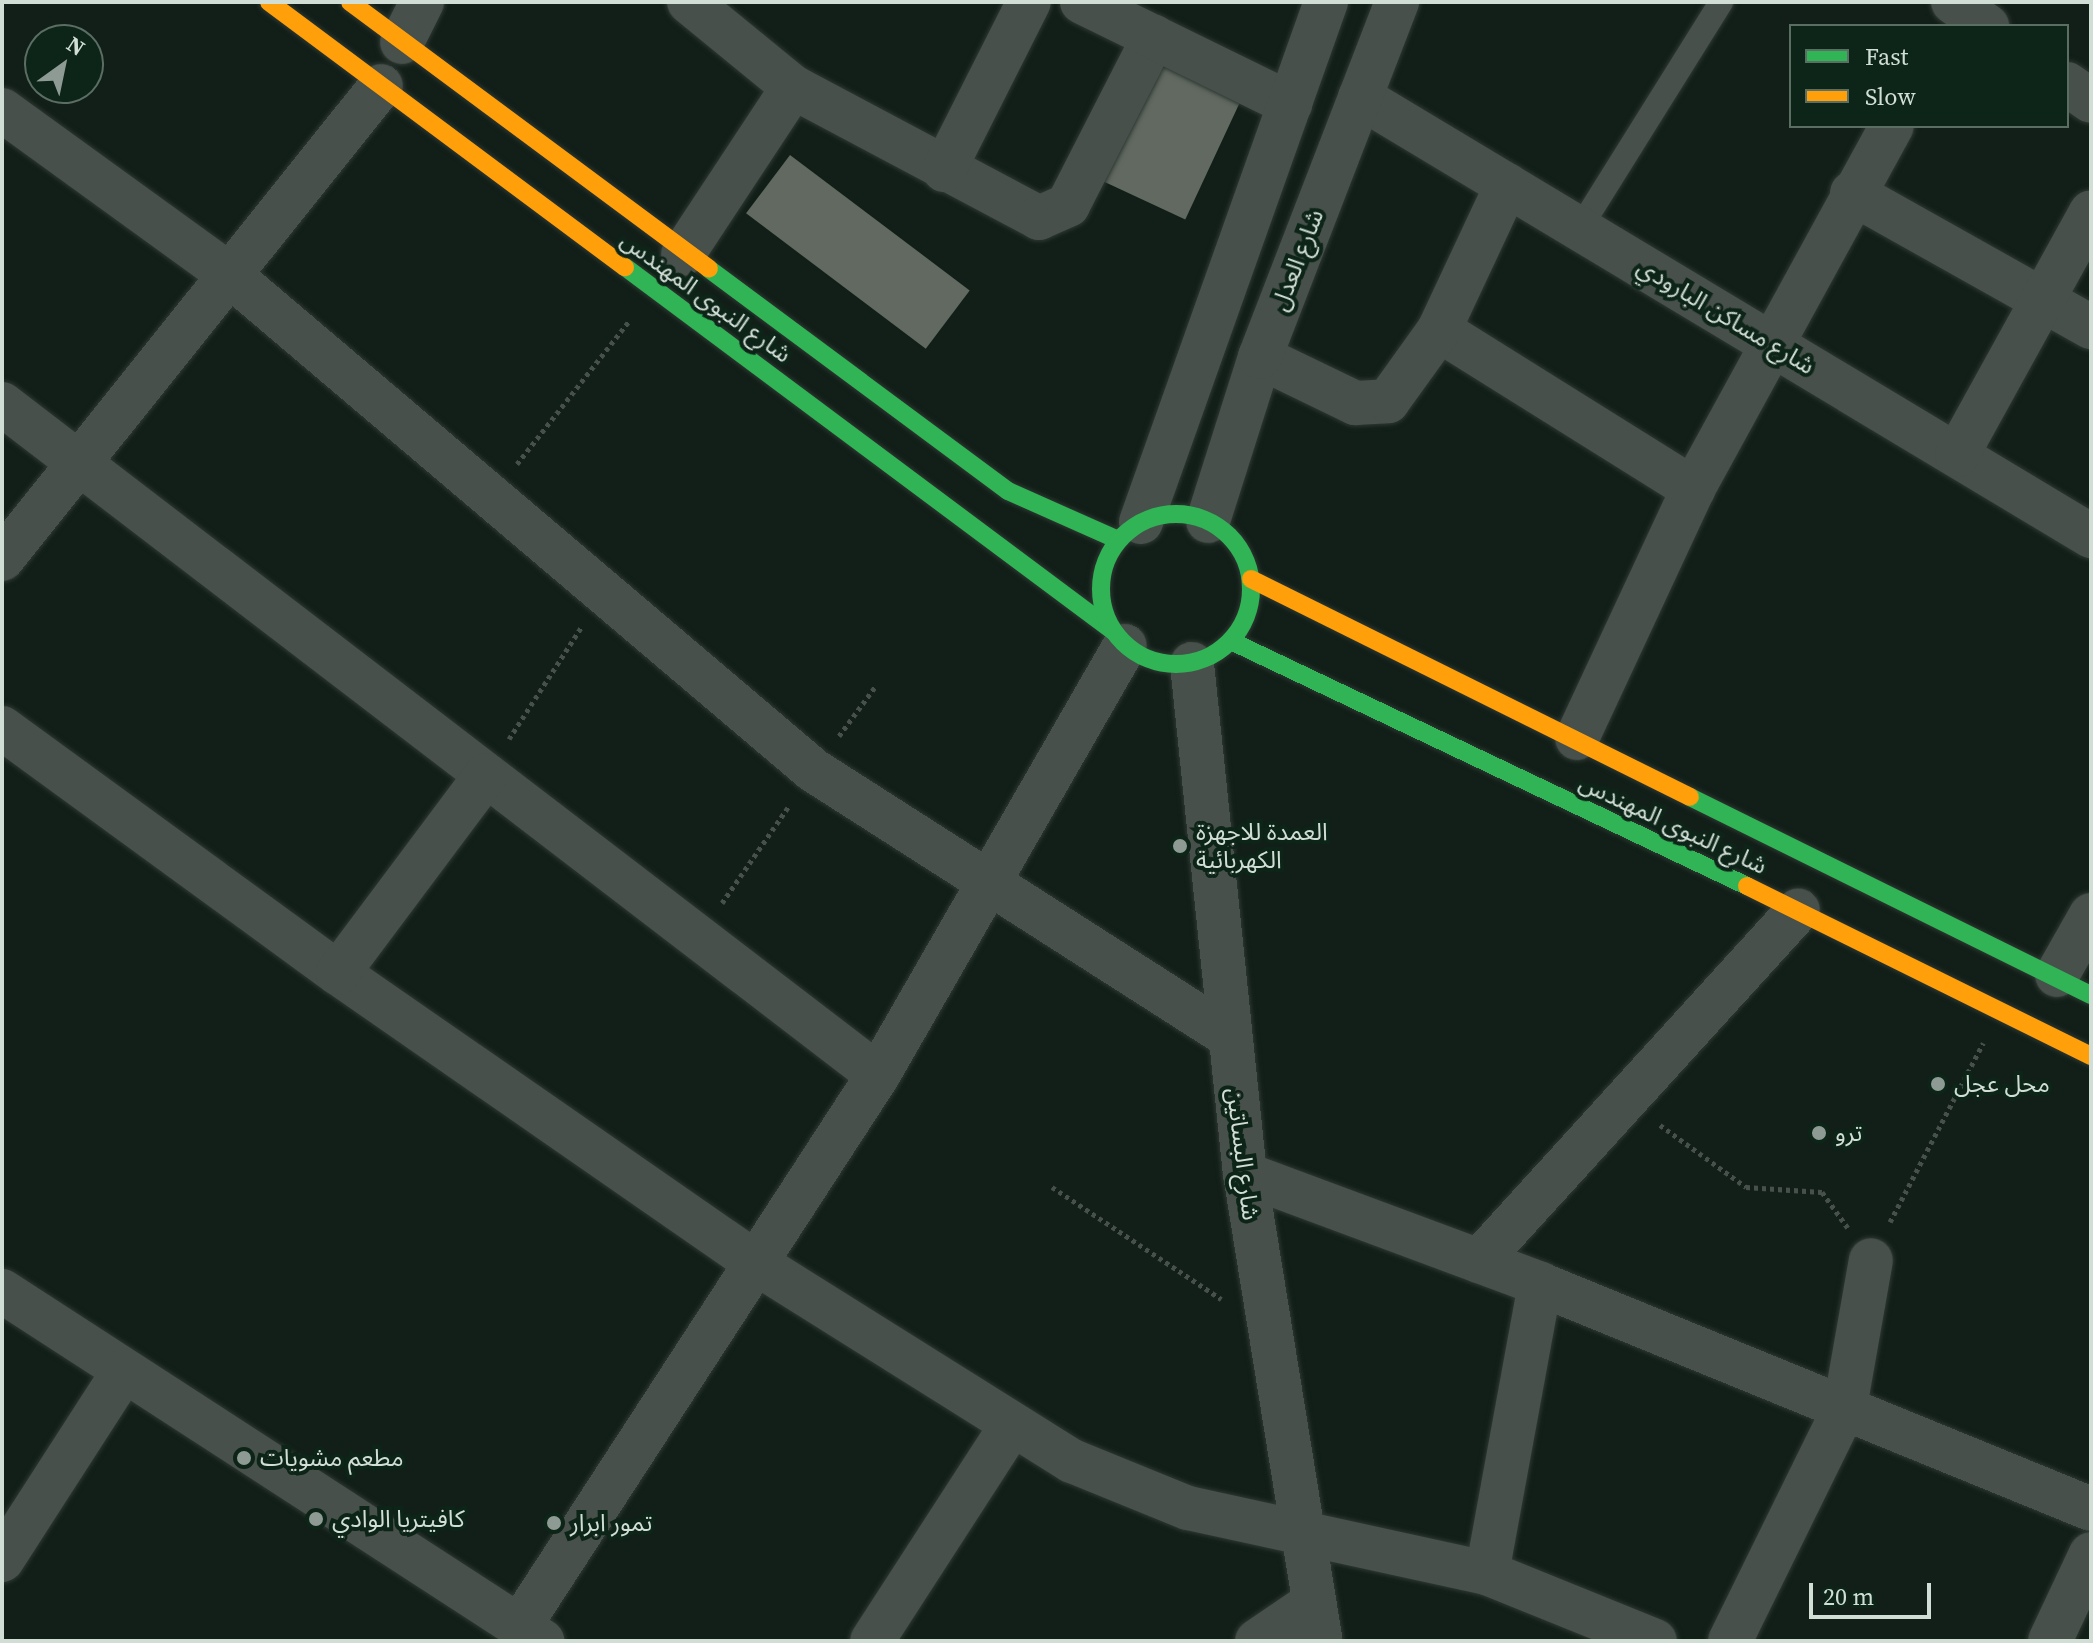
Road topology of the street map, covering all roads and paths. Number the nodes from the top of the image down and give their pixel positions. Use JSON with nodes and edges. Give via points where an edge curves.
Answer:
{"nodes":[{"id":1,"x":269,"y":2,"type":"edge"},
{"id":2,"x":350,"y":2,"type":"edge"},
{"id":3,"x":422,"y":2,"type":"edge"},
{"id":4,"x":1029,"y":2,"type":"edge"},
{"id":5,"x":1082,"y":2,"type":"edge"},
{"id":6,"x":1326,"y":2,"type":"edge"},
{"id":7,"x":1397,"y":2,"type":"edge"},
{"id":8,"x":1721,"y":2,"type":"edge"},
{"id":9,"x":697,"y":5,"type":"edge"},
{"id":10,"x":1154,"y":37,"type":"junction"},
{"id":11,"x":402,"y":42,"type":"junction"},
{"id":12,"x":2069,"y":85,"type":"edge"},
{"id":13,"x":381,"y":86,"type":"junction"},
{"id":14,"x":793,"y":87,"type":"junction"},
{"id":15,"x":1360,"y":97,"type":"junction"},
{"id":16,"x":2091,"y":101,"type":"edge"},
{"id":17,"x":1290,"y":104,"type":"junction"},
{"id":18,"x":2,"y":110,"type":"edge"},
{"id":19,"x":1891,"y":128,"type":"edge"},
{"id":20,"x":944,"y":170,"type":"junction"},
{"id":21,"x":1507,"y":185,"type":"junction"},
{"id":22,"x":1852,"y":193,"type":"junction"},
{"id":23,"x":2091,"y":212,"type":"edge"},
{"id":24,"x":1580,"y":228,"type":"junction"},
{"id":25,"x":683,"y":254,"type":"junction"},
{"id":26,"x":231,"y":276,"type":"junction"},
{"id":27,"x":654,"y":289,"type":"junction"},
{"id":28,"x":2043,"y":299,"type":"junction"},
{"id":29,"x":2091,"y":327,"type":"edge"},
{"id":30,"x":1439,"y":330,"type":"junction"},
{"id":31,"x":1769,"y":342,"type":"junction"},
{"id":32,"x":1260,"y":357,"type":"junction"},
{"id":33,"x":2,"y":404,"type":"edge"},
{"id":34,"x":1957,"y":455,"type":"junction"},
{"id":35,"x":80,"y":463,"type":"junction"},
{"id":36,"x":1693,"y":489,"type":"junction"},
{"id":37,"x":492,"y":496,"type":"junction"},
{"id":38,"x":1208,"y":521,"type":"junction"},
{"id":39,"x":1129,"y":531,"type":"junction"},
{"id":40,"x":2091,"y":536,"type":"edge"},
{"id":41,"x":2,"y":559,"type":"edge"},
{"id":42,"x":1251,"y":579,"type":"junction"},
{"id":43,"x":604,"y":592,"type":"junction"},
{"id":44,"x":1119,"y":638,"type":"junction"},
{"id":45,"x":1231,"y":641,"type":"junction"},
{"id":46,"x":1192,"y":664,"type":"junction"},
{"id":47,"x":875,"y":687,"type":"dead end"},
{"id":48,"x":2,"y":728,"type":"edge"},
{"id":49,"x":1577,"y":738,"type":"junction"},
{"id":50,"x":813,"y":770,"type":"junction"},
{"id":51,"x":486,"y":775,"type":"junction"},
{"id":52,"x":993,"y":886,"type":"junction"},
{"id":53,"x":1798,"y":910,"type":"junction"},
{"id":54,"x":2091,"y":915,"type":"edge"},
{"id":55,"x":701,"y":933,"type":"junction"},
{"id":56,"x":338,"y":973,"type":"junction"},
{"id":57,"x":2074,"y":985,"type":"edge"},
{"id":58,"x":2001,"y":1006,"type":"junction"},
{"id":59,"x":1229,"y":1036,"type":"junction"},
{"id":60,"x":2091,"y":1056,"type":"edge"},
{"id":61,"x":878,"y":1075,"type":"junction"},
{"id":62,"x":1624,"y":1100,"type":"junction"},
{"id":63,"x":1245,"y":1174,"type":"junction"},
{"id":64,"x":1052,"y":1187,"type":"dead end"},
{"id":65,"x":1871,"y":1260,"type":"junction"},
{"id":66,"x":1479,"y":1261,"type":"junction"},
{"id":67,"x":756,"y":1263,"type":"junction"},
{"id":68,"x":1540,"y":1284,"type":"junction"},
{"id":69,"x":2,"y":1291,"type":"edge"},
{"id":70,"x":1267,"y":1329,"type":"junction"},
{"id":71,"x":124,"y":1371,"type":"junction"},
{"id":72,"x":1845,"y":1407,"type":"junction"},
{"id":73,"x":1011,"y":1426,"type":"junction"},
{"id":74,"x":2091,"y":1509,"type":"edge"},
{"id":75,"x":1301,"y":1533,"type":"junction"},
{"id":76,"x":2091,"y":1554,"type":"edge"},
{"id":77,"x":2,"y":1560,"type":"edge"},
{"id":78,"x":1487,"y":1573,"type":"junction"},
{"id":79,"x":1317,"y":1622,"type":"edge"},
{"id":80,"x":530,"y":1634,"type":"edge"},
{"id":81,"x":872,"y":1641,"type":"edge"},
{"id":82,"x":1257,"y":1641,"type":"edge"},
{"id":83,"x":1655,"y":1641,"type":"edge"},
{"id":84,"x":1730,"y":1641,"type":"edge"},
{"id":85,"x":2050,"y":1641,"type":"edge"}],
"edges":[{"from":1,"to":13,"type":"street","name":"شارع النبوى المهندس"},
{"from":2,"to":11,"type":"street","name":"شارع النبوى المهندس"},
{"from":3,"to":11,"type":"street"},
{"from":4,"to":20,"type":"street"},
{"from":5,"to":10,"type":"street"},
{"from":6,"to":17,"type":"street"},
{"from":7,"to":15,"type":"street","name":"شارع العدل"},
{"from":8,"to":24,"type":"lane"},
{"from":9,"to":14,"type":"street"},
{"from":10,"to":17,"type":"street"},
{"from":10,"to":20,"type":"street","via":[[1068,205],[1057,212],[1025,215]]},
{"from":11,"to":25,"type":"street","name":"شارع النبوى المهندس"},
{"from":12,"to":16,"type":"street"},
{"from":13,"to":26,"type":"street"},
{"from":13,"to":27,"type":"street","name":"شارع النبوى المهندس"},
{"from":14,"to":20,"type":"street"},
{"from":14,"to":25,"type":"street"},
{"from":15,"to":21,"type":"street","name":"شارع مساكن البارودي"},
{"from":15,"to":32,"type":"street","name":"شارع العدل"},
{"from":17,"to":39,"type":"street"},
{"from":18,"to":26,"type":"street"},
{"from":19,"to":22,"type":"street"},
{"from":21,"to":24,"type":"street","name":"شارع مساكن البارودي"},
{"from":21,"to":30,"type":"street"},
{"from":22,"to":28,"type":"street"},
{"from":22,"to":31,"type":"street"},
{"from":23,"to":28,"type":"street"},
{"from":24,"to":31,"type":"street","name":"شارع مساكن البارودي"},
{"from":25,"to":39,"type":"street","name":"شارع النبوى المهندس","via":[[1008,491]]},
{"from":26,"to":35,"type":"street"},
{"from":26,"to":37,"type":"street"},
{"from":27,"to":37,"type":"path"},
{"from":27,"to":44,"type":"street","name":"شارع النبوى المهندس"},
{"from":28,"to":29,"type":"street"},
{"from":28,"to":34,"type":"street"},
{"from":30,"to":32,"type":"street","via":[[1381,404],[1355,403]]},
{"from":30,"to":36,"type":"street"},
{"from":31,"to":34,"type":"street","name":"شارع مساكن البارودي"},
{"from":31,"to":36,"type":"street"},
{"from":32,"to":38,"type":"street","name":"شارع العدل"},
{"from":33,"to":35,"type":"street"},
{"from":34,"to":40,"type":"street","name":"شارع مساكن البارودي"},
{"from":35,"to":41,"type":"street"},
{"from":35,"to":51,"type":"street"},
{"from":36,"to":49,"type":"street"},
{"from":37,"to":43,"type":"street"},
{"from":38,"to":39,"type":"street","via":[[1186,514]]},
{"from":38,"to":42,"type":"street","via":[[1229,535]]},
{"from":39,"to":44,"type":"street","via":[[1100,585]]},
{"from":42,"to":45,"type":"street","via":[[1248,613]]},
{"from":42,"to":49,"type":"street","name":"شارع النبوى المهندس"},
{"from":43,"to":50,"type":"street"},
{"from":43,"to":51,"type":"path"},
{"from":44,"to":46,"type":"street","via":[[1157,662]]},
{"from":44,"to":52,"type":"street"},
{"from":45,"to":46,"type":"street"},
{"from":45,"to":53,"type":"street","name":"شارع النبوى المهندس"},
{"from":46,"to":59,"type":"street","name":"شارع البساتين"},
{"from":47,"to":50,"type":"path"},
{"from":48,"to":56,"type":"street"},
{"from":49,"to":57,"type":"street","name":"شارع النبوى المهندس"},
{"from":50,"to":52,"type":"street"},
{"from":50,"to":55,"type":"path"},
{"from":51,"to":55,"type":"street"},
{"from":51,"to":56,"type":"street"},
{"from":52,"to":59,"type":"street"},
{"from":52,"to":61,"type":"street"},
{"from":53,"to":58,"type":"street","name":"شارع النبوى المهندس"},
{"from":53,"to":62,"type":"street"},
{"from":54,"to":57,"type":"street"},
{"from":55,"to":61,"type":"street"},
{"from":56,"to":67,"type":"street"},
{"from":58,"to":60,"type":"street","name":"شارع النبوى المهندس"},
{"from":58,"to":65,"type":"path"},
{"from":59,"to":63,"type":"street","name":"شارع البساتين"},
{"from":61,"to":67,"type":"street"},
{"from":62,"to":65,"type":"path","via":[[1746,1187],[1822,1192]]},
{"from":62,"to":66,"type":"street"},
{"from":63,"to":66,"type":"street"},
{"from":63,"to":70,"type":"street","name":"شارع البساتين"},
{"from":64,"to":70,"type":"path"},
{"from":65,"to":72,"type":"street"},
{"from":66,"to":68,"type":"street"},
{"from":67,"to":73,"type":"street"},
{"from":67,"to":80,"type":"street"},
{"from":68,"to":72,"type":"street"},
{"from":68,"to":78,"type":"street"},
{"from":69,"to":71,"type":"street"},
{"from":70,"to":75,"type":"street","name":"شارع البساتين"},
{"from":71,"to":77,"type":"street"},
{"from":71,"to":80,"type":"street"},
{"from":72,"to":74,"type":"street"},
{"from":72,"to":84,"type":"street"},
{"from":73,"to":75,"type":"street","via":[[1128,1487]]},
{"from":73,"to":81,"type":"street"},
{"from":75,"to":78,"type":"street"},
{"from":75,"to":79,"type":"street","name":"شارع البساتين"},
{"from":76,"to":85,"type":"street"},
{"from":78,"to":83,"type":"street"},
{"from":79,"to":82,"type":"street"}]}
